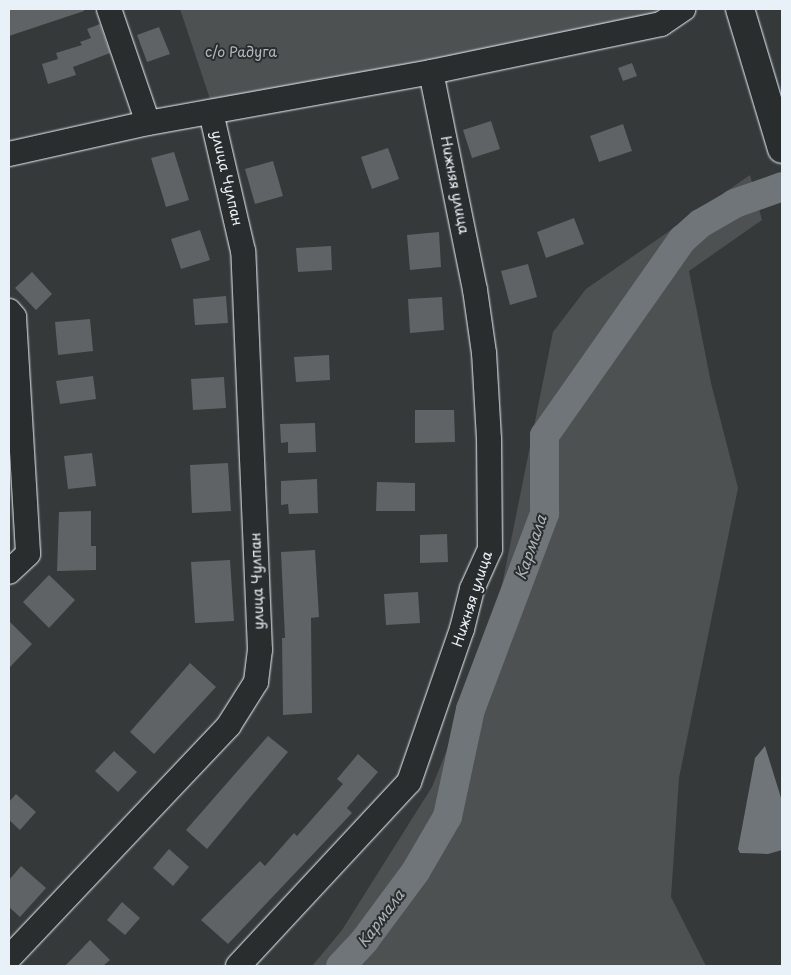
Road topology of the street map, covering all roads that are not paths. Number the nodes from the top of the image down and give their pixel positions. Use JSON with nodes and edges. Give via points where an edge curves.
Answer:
{"nodes":[{"id":1,"x":109,"y":9,"type":"edge"},
{"id":2,"x":683,"y":9,"type":"edge"},
{"id":3,"x":740,"y":9,"type":"edge"},
{"id":4,"x":432,"y":72,"type":"junction"},
{"id":5,"x":211,"y":112,"type":"junction"},
{"id":6,"x":148,"y":123,"type":"junction"},
{"id":7,"x":781,"y":144,"type":"edge"},
{"id":8,"x":9,"y":154,"type":"edge"},
{"id":9,"x":9,"y":312,"type":"edge"},
{"id":10,"x":9,"y":572,"type":"edge"},
{"id":11,"x":9,"y":958,"type":"edge"},
{"id":12,"x":238,"y":966,"type":"edge"}],
"edges":[{"from":1,"to":6,"type":"street"},
{"from":2,"to":4,"type":"street","via":[[661,24]]},
{"from":3,"to":7,"type":"main road"},
{"from":4,"to":5,"type":"street"},
{"from":4,"to":12,"type":"street","name":"Нижняя улица","via":[[475,290],[484,353],[490,549],[472,590],[462,629],[409,782]]},
{"from":5,"to":6,"type":"street"},
{"from":5,"to":11,"type":"street","name":"улица Чулпан","via":[[243,251],[260,650],[256,682],[229,725]]},
{"from":6,"to":8,"type":"street"},
{"from":9,"to":10,"type":"street","via":[[14,317],[28,554]]}]}
